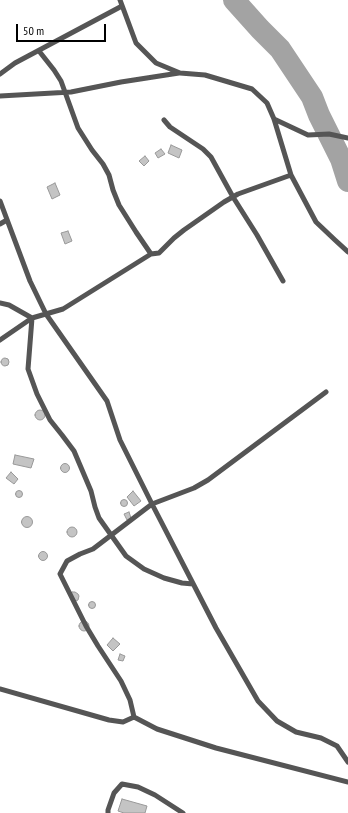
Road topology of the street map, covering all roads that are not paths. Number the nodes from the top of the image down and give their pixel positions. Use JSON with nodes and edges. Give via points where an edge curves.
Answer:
{"nodes":[{"id":1,"x":121,"y":3,"type":"edge"},
{"id":2,"x":39,"y":51,"type":"junction"},
{"id":3,"x":180,"y":73,"type":"junction"},
{"id":4,"x":0,"y":74,"type":"edge"},
{"id":5,"x":65,"y":92,"type":"junction"},
{"id":6,"x":0,"y":96,"type":"edge"},
{"id":7,"x":274,"y":119,"type":"junction"},
{"id":8,"x":164,"y":120,"type":"dead end"},
{"id":9,"x":348,"y":138,"type":"edge"},
{"id":10,"x":291,"y":175,"type":"junction"},
{"id":11,"x":233,"y":197,"type":"junction"},
{"id":12,"x":0,"y":201,"type":"edge"},
{"id":13,"x":7,"y":220,"type":"junction"},
{"id":14,"x":0,"y":224,"type":"edge"},
{"id":15,"x":348,"y":252,"type":"edge"},
{"id":16,"x":151,"y":254,"type":"junction"},
{"id":17,"x":283,"y":281,"type":"dead end"},
{"id":18,"x":0,"y":303,"type":"edge"},
{"id":19,"x":46,"y":314,"type":"junction"},
{"id":20,"x":32,"y":318,"type":"junction"},
{"id":21,"x":0,"y":340,"type":"edge"},
{"id":22,"x":326,"y":392,"type":"dead end"},
{"id":23,"x":152,"y":504,"type":"junction"},
{"id":24,"x":111,"y":535,"type":"junction"},
{"id":25,"x":193,"y":584,"type":"junction"},
{"id":26,"x":0,"y":689,"type":"edge"},
{"id":27,"x":134,"y":717,"type":"junction"},
{"id":28,"x":348,"y":762,"type":"edge"},
{"id":29,"x":348,"y":782,"type":"edge"},
{"id":30,"x":108,"y":813,"type":"edge"},
{"id":31,"x":183,"y":813,"type":"edge"}],
"edges":[{"from":1,"to":2,"type":"lane"},
{"from":1,"to":3,"type":"lane","via":[[136,44],[156,63]]},
{"from":2,"to":4,"type":"lane","via":[[15,62]]},
{"from":2,"to":5,"type":"lane","via":[[61,81]]},
{"from":3,"to":5,"type":"lane"},
{"from":3,"to":7,"type":"lane","via":[[205,75],[252,89],[267,103]]},
{"from":5,"to":6,"type":"lane"},
{"from":5,"to":16,"type":"lane","via":[[78,128],[103,164],[119,205]]},
{"from":7,"to":9,"type":"lane","via":[[308,135],[329,134]]},
{"from":7,"to":10,"type":"lane"},
{"from":8,"to":11,"type":"lane","via":[[211,157]]},
{"from":10,"to":11,"type":"lane"},
{"from":10,"to":15,"type":"lane","via":[[316,222]]},
{"from":11,"to":16,"type":"lane","via":[[184,230],[159,253]]},
{"from":11,"to":17,"type":"lane"},
{"from":12,"to":13,"type":"lane"},
{"from":13,"to":14,"type":"lane"},
{"from":13,"to":19,"type":"lane","via":[[30,281]]},
{"from":16,"to":19,"type":"lane","via":[[63,309]]},
{"from":18,"to":20,"type":"lane","via":[[9,305]]},
{"from":19,"to":20,"type":"lane"},
{"from":19,"to":23,"type":"lane","via":[[107,401],[120,440]]},
{"from":20,"to":21,"type":"lane"},
{"from":20,"to":24,"type":"lane","via":[[28,369],[37,394],[50,420],[74,451],[91,491],[94,507]]},
{"from":22,"to":23,"type":"lane","via":[[208,480]]},
{"from":23,"to":24,"type":"lane"},
{"from":23,"to":25,"type":"lane"},
{"from":24,"to":25,"type":"lane","via":[[126,556],[144,569],[164,578]]},
{"from":24,"to":27,"type":"lane","via":[[93,549],[67,561],[60,574],[98,646],[122,681]]},
{"from":25,"to":28,"type":"lane","via":[[258,701],[277,721],[296,732],[321,738],[337,746]]},
{"from":26,"to":27,"type":"lane","via":[[109,720],[123,722]]},
{"from":27,"to":29,"type":"lane","via":[[156,729],[216,748]]},
{"from":30,"to":31,"type":"lane","via":[[114,793],[122,784],[138,787],[155,795]]}]}
